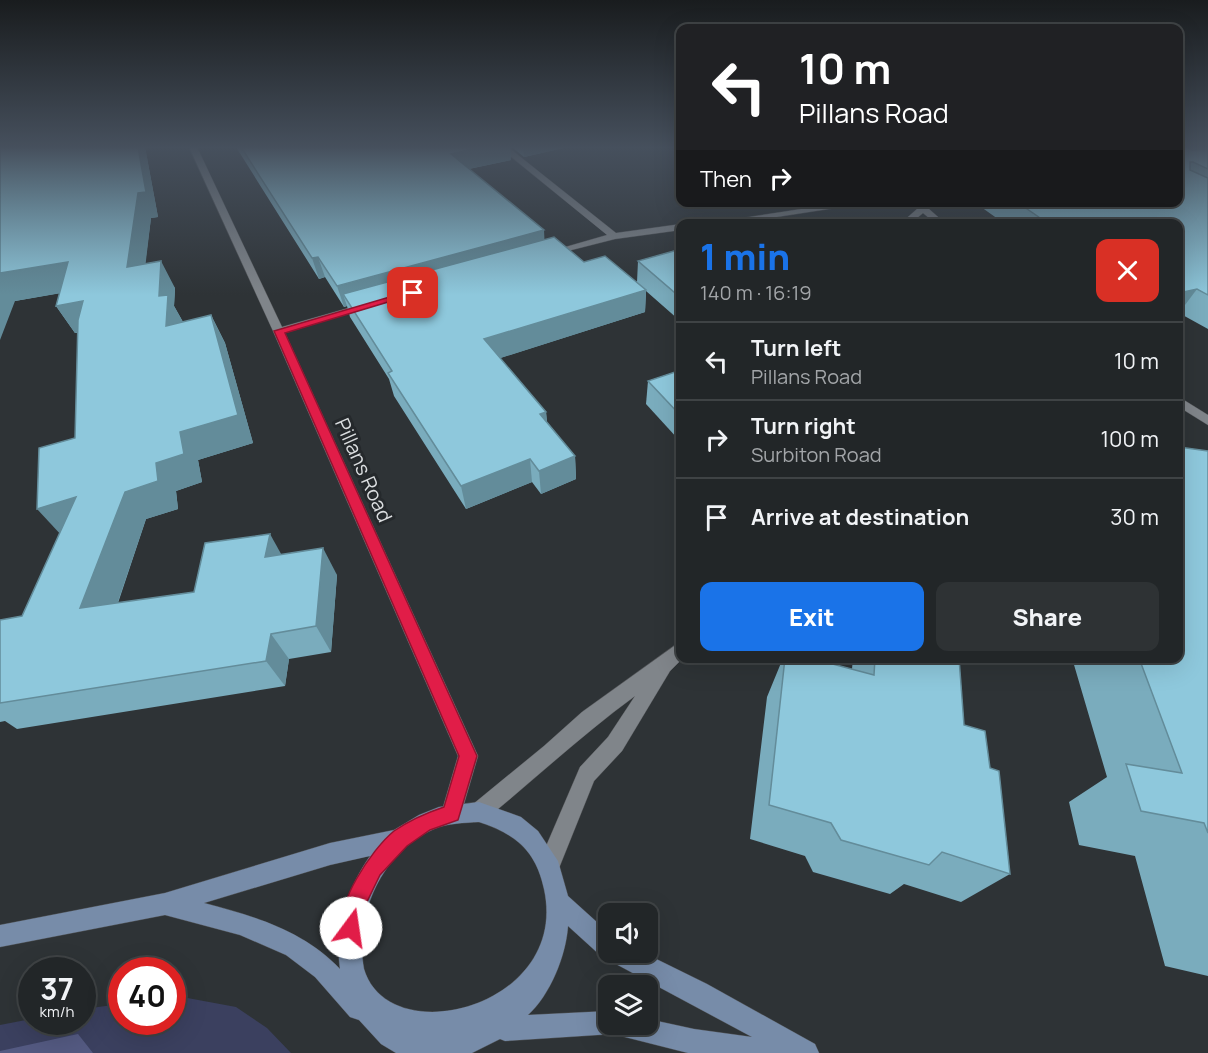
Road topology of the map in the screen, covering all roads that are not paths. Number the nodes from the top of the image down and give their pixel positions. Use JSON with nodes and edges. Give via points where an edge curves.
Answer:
{"nodes":[{"id":1,"x":216,"y":196,"type":"edge"},
{"id":2,"x":564,"y":196,"type":"edge"},
{"id":3,"x":833,"y":207,"type":"edge"},
{"id":4,"x":923,"y":208,"type":"joint"},
{"id":5,"x":745,"y":219,"type":"edge"},
{"id":6,"x":910,"y":219,"type":"edge"},
{"id":7,"x":936,"y":219,"type":"edge"},
{"id":8,"x":676,"y":228,"type":"edge"},
{"id":9,"x":614,"y":236,"type":"junction"},
{"id":10,"x":536,"y":258,"type":"edge"},
{"id":11,"x":380,"y":302,"type":"edge"},
{"id":12,"x":279,"y":331,"type":"junction"},
{"id":13,"x":1183,"y":403,"type":"edge"},
{"id":14,"x":1208,"y":422,"type":"edge"},
{"id":15,"x":676,"y":654,"type":"edge"},
{"id":16,"x":665,"y":665,"type":"junction"},
{"id":17,"x":479,"y":813,"type":"junction"},
{"id":18,"x":451,"y":814,"type":"junction"},
{"id":19,"x":400,"y":839,"type":"junction"},
{"id":20,"x":549,"y":865,"type":"junction"},
{"id":21,"x":165,"y":904,"type":"junction"},
{"id":22,"x":560,"y":904,"type":"junction"},
{"id":23,"x":0,"y":936,"type":"edge"},
{"id":24,"x":598,"y":938,"type":"edge"},
{"id":25,"x":637,"y":963,"type":"edge"},
{"id":26,"x":598,"y":1024,"type":"edge"},
{"id":27,"x":376,"y":1026,"type":"junction"},
{"id":28,"x":505,"y":1029,"type":"junction"},
{"id":29,"x":658,"y":1033,"type":"edge"},
{"id":30,"x":781,"y":1053,"type":"edge"},
{"id":31,"x":806,"y":1053,"type":"edge"}],
"edges":[{"from":1,"to":12,"type":"street","name":"Pillans Road"},
{"from":2,"to":9,"type":"street"},
{"from":3,"to":5,"type":"street"},
{"from":4,"to":6,"type":"street"},
{"from":4,"to":7,"type":"street"},
{"from":8,"to":9,"type":"street"},
{"from":9,"to":10,"type":"street"},
{"from":11,"to":12,"type":"street"},
{"from":12,"to":18,"type":"street","name":"Pillans Road","via":[[468,756]]},
{"from":13,"to":14,"type":"street"},
{"from":15,"to":16,"type":"street"},
{"from":16,"to":17,"type":"street","via":[[589,718]]},
{"from":16,"to":20,"type":"street","via":[[615,744],[587,774]]},
{"from":17,"to":18,"type":"street"},
{"from":17,"to":20,"type":"street","via":[[507,820],[531,838]]},
{"from":18,"to":19,"type":"street","via":[[425,822]]},
{"from":19,"to":21,"type":"street","via":[[330,854]]},
{"from":19,"to":27,"type":"street","via":[[374,868],[354,907],[348,949],[356,992]]},
{"from":20,"to":22,"type":"street"},
{"from":21,"to":23,"type":"street"},
{"from":21,"to":27,"type":"street","via":[[284,941],[310,957]]},
{"from":22,"to":24,"type":"street"},
{"from":22,"to":28,"type":"street","via":[[556,949],[537,994]]},
{"from":25,"to":31,"type":"street"},
{"from":26,"to":28,"type":"street"},
{"from":27,"to":28,"type":"street","via":[[404,1046],[437,1052],[472,1047]]},
{"from":29,"to":30,"type":"street"}]}
